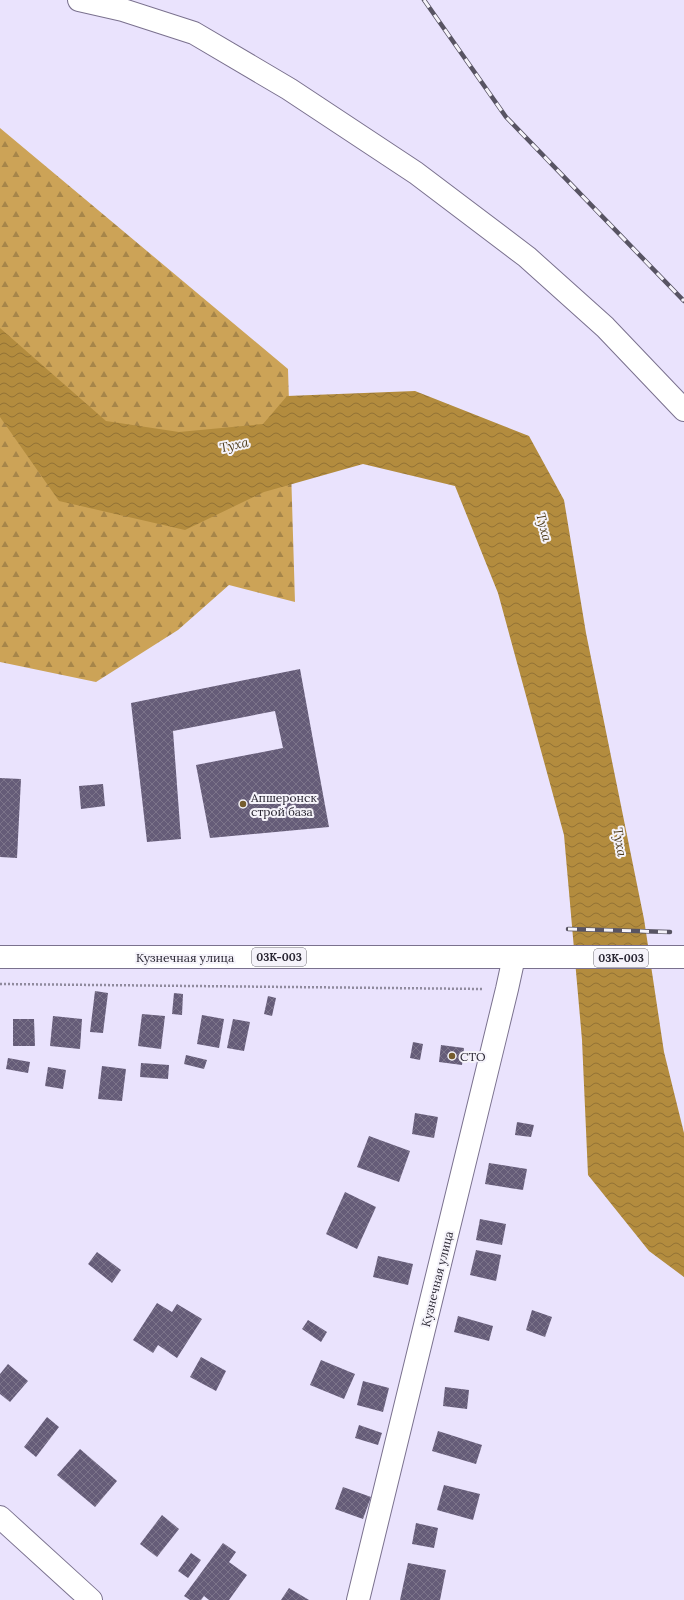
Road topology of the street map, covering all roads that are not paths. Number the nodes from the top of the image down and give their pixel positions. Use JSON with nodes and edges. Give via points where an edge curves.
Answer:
{"nodes":[{"id":1,"x":79,"y":0,"type":"edge"},
{"id":2,"x":684,"y":410,"type":"edge"},
{"id":3,"x":0,"y":957,"type":"edge"},
{"id":4,"x":514,"y":957,"type":"junction"},
{"id":5,"x":684,"y":957,"type":"edge"},
{"id":6,"x":0,"y":1517,"type":"edge"},
{"id":7,"x":91,"y":1600,"type":"edge"},
{"id":8,"x":358,"y":1600,"type":"edge"}],
"edges":[{"from":1,"to":2,"type":"street","via":[[123,10],[194,32],[289,89],[416,173],[527,257],[605,327]]},
{"from":3,"to":4,"type":"street","name":"Кузнечная улица","number":"03К-003"},
{"from":4,"to":5,"type":"street","name":"Кузнечная улица","number":"03К-003"},
{"from":4,"to":8,"type":"street","name":"Кузнечная улица"},
{"from":6,"to":7,"type":"street"}]}
